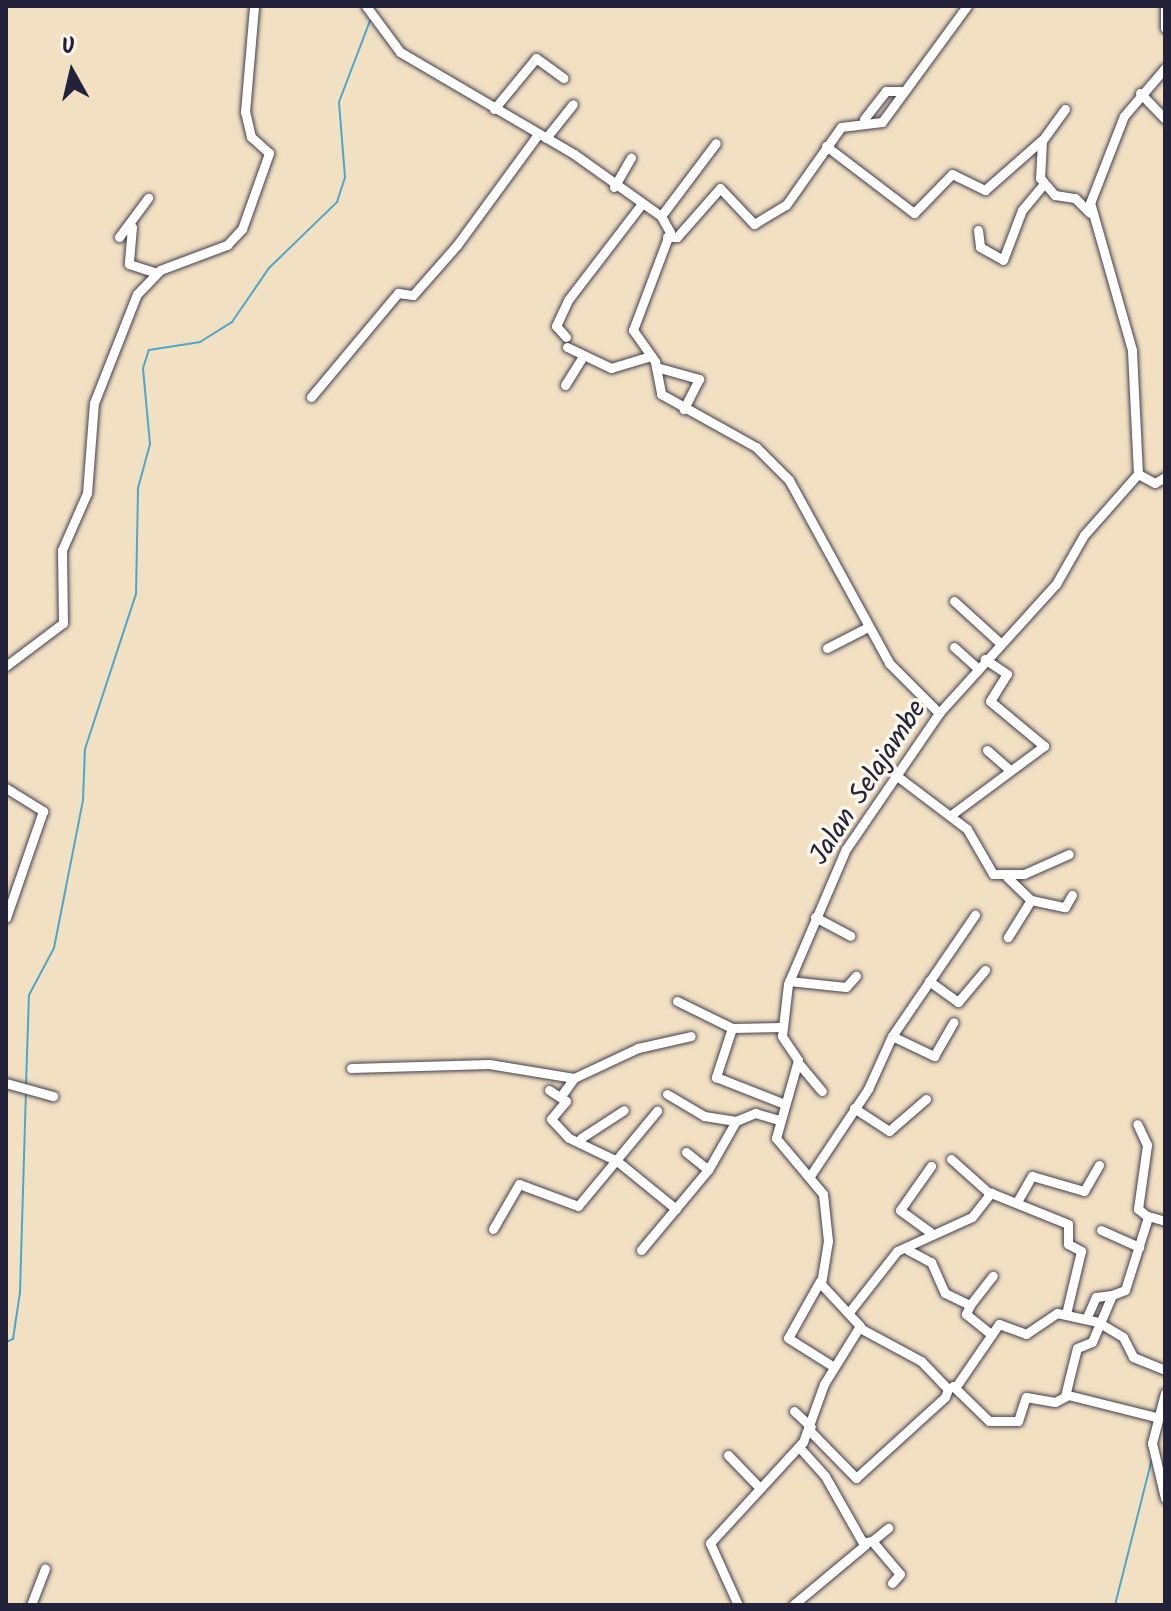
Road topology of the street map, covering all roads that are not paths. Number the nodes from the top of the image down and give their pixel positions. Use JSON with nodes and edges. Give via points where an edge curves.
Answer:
{"nodes":[{"id":1,"x":254,"y":6,"type":"edge"},
{"id":2,"x":967,"y":6,"type":"edge"},
{"id":3,"x":1165,"y":6,"type":"edge"},
{"id":4,"x":368,"y":8,"type":"edge"},
{"id":5,"x":1165,"y":28,"type":"edge"},
{"id":6,"x":1165,"y":68,"type":"edge"},
{"id":7,"x":564,"y":78,"type":"dead end"},
{"id":8,"x":901,"y":91,"type":"junction"},
{"id":9,"x":1140,"y":93,"type":"junction"},
{"id":10,"x":573,"y":104,"type":"dead end"},
{"id":11,"x":494,"y":109,"type":"junction"},
{"id":12,"x":1065,"y":109,"type":"dead end"},
{"id":13,"x":864,"y":119,"type":"junction"},
{"id":14,"x":1165,"y":119,"type":"edge"},
{"id":15,"x":541,"y":138,"type":"junction"},
{"id":16,"x":1043,"y":139,"type":"junction"},
{"id":17,"x":716,"y":143,"type":"dead end"},
{"id":18,"x":826,"y":146,"type":"junction"},
{"id":19,"x":631,"y":158,"type":"dead end"},
{"id":20,"x":1043,"y":185,"type":"junction"},
{"id":21,"x":614,"y":187,"type":"junction"},
{"id":22,"x":148,"y":198,"type":"dead end"},
{"id":23,"x":641,"y":205,"type":"junction"},
{"id":24,"x":1090,"y":213,"type":"junction"},
{"id":25,"x":661,"y":216,"type":"junction"},
{"id":26,"x":132,"y":227,"type":"junction"},
{"id":27,"x":978,"y":230,"type":"dead end"},
{"id":28,"x":119,"y":237,"type":"dead end"},
{"id":29,"x":667,"y":237,"type":"junction"},
{"id":30,"x":156,"y":273,"type":"junction"},
{"id":31,"x":651,"y":356,"type":"junction"},
{"id":32,"x":582,"y":358,"type":"junction"},
{"id":33,"x":656,"y":367,"type":"junction"},
{"id":34,"x":565,"y":385,"type":"dead end"},
{"id":35,"x":311,"y":397,"type":"dead end"},
{"id":36,"x":684,"y":409,"type":"junction"},
{"id":37,"x":1138,"y":474,"type":"junction"},
{"id":38,"x":1165,"y":477,"type":"edge"},
{"id":39,"x":954,"y":601,"type":"dead end"},
{"id":40,"x":868,"y":627,"type":"junction"},
{"id":41,"x":999,"y":642,"type":"junction"},
{"id":42,"x":954,"y":647,"type":"dead end"},
{"id":43,"x":827,"y":648,"type":"dead end"},
{"id":44,"x":985,"y":659,"type":"junction"},
{"id":45,"x":6,"y":666,"type":"edge"},
{"id":46,"x":977,"y":668,"type":"junction"},
{"id":47,"x":939,"y":713,"type":"junction"},
{"id":48,"x":987,"y":750,"type":"dead end"},
{"id":49,"x":1009,"y":769,"type":"junction"},
{"id":50,"x":897,"y":776,"type":"junction"},
{"id":51,"x":6,"y":788,"type":"edge"},
{"id":52,"x":951,"y":815,"type":"junction"},
{"id":53,"x":1069,"y":854,"type":"dead end"},
{"id":54,"x":1007,"y":877,"type":"junction"},
{"id":55,"x":1072,"y":895,"type":"dead end"},
{"id":56,"x":1031,"y":900,"type":"junction"},
{"id":57,"x":975,"y":915,"type":"dead end"},
{"id":58,"x":815,"y":917,"type":"junction"},
{"id":59,"x":6,"y":918,"type":"edge"},
{"id":60,"x":850,"y":936,"type":"dead end"},
{"id":61,"x":1008,"y":937,"type":"dead end"},
{"id":62,"x":985,"y":970,"type":"dead end"},
{"id":63,"x":856,"y":976,"type":"dead end"},
{"id":64,"x":789,"y":981,"type":"junction"},
{"id":65,"x":929,"y":981,"type":"junction"},
{"id":66,"x":677,"y":1001,"type":"dead end"},
{"id":67,"x":954,"y":1022,"type":"dead end"},
{"id":68,"x":782,"y":1027,"type":"junction"},
{"id":69,"x":732,"y":1028,"type":"junction"},
{"id":70,"x":691,"y":1036,"type":"dead end"},
{"id":71,"x":892,"y":1036,"type":"junction"},
{"id":72,"x":797,"y":1063,"type":"junction"},
{"id":73,"x":351,"y":1068,"type":"dead end"},
{"id":74,"x":574,"y":1078,"type":"junction"},
{"id":75,"x":6,"y":1083,"type":"edge"},
{"id":76,"x":549,"y":1090,"type":"dead end"},
{"id":77,"x":822,"y":1091,"type":"dead end"},
{"id":78,"x":667,"y":1094,"type":"dead end"},
{"id":79,"x":53,"y":1096,"type":"dead end"},
{"id":80,"x":561,"y":1096,"type":"junction"},
{"id":81,"x":926,"y":1099,"type":"dead end"},
{"id":82,"x":782,"y":1103,"type":"junction"},
{"id":83,"x":854,"y":1108,"type":"junction"},
{"id":84,"x":624,"y":1110,"type":"dead end"},
{"id":85,"x":657,"y":1111,"type":"dead end"},
{"id":86,"x":776,"y":1119,"type":"junction"},
{"id":87,"x":736,"y":1121,"type":"junction"},
{"id":88,"x":1137,"y":1124,"type":"dead end"},
{"id":89,"x":581,"y":1138,"type":"junction"},
{"id":90,"x":686,"y":1152,"type":"dead end"},
{"id":91,"x":951,"y":1159,"type":"dead end"},
{"id":92,"x":617,"y":1161,"type":"junction"},
{"id":93,"x":1099,"y":1165,"type":"dead end"},
{"id":94,"x":931,"y":1166,"type":"dead end"},
{"id":95,"x":708,"y":1170,"type":"junction"},
{"id":96,"x":810,"y":1176,"type":"junction"},
{"id":97,"x":989,"y":1193,"type":"junction"},
{"id":98,"x":1018,"y":1200,"type":"junction"},
{"id":99,"x":676,"y":1209,"type":"junction"},
{"id":100,"x":1148,"y":1216,"type":"junction"},
{"id":101,"x":1165,"y":1221,"type":"edge"},
{"id":102,"x":493,"y":1229,"type":"dead end"},
{"id":103,"x":1101,"y":1230,"type":"dead end"},
{"id":104,"x":930,"y":1232,"type":"junction"},
{"id":105,"x":1139,"y":1247,"type":"junction"},
{"id":106,"x":641,"y":1250,"type":"dead end"},
{"id":107,"x":908,"y":1250,"type":"junction"},
{"id":108,"x":993,"y":1276,"type":"dead end"},
{"id":109,"x":820,"y":1281,"type":"junction"},
{"id":110,"x":1112,"y":1295,"type":"junction"},
{"id":111,"x":970,"y":1305,"type":"junction"},
{"id":112,"x":850,"y":1311,"type":"junction"},
{"id":113,"x":1066,"y":1314,"type":"junction"},
{"id":114,"x":1086,"y":1319,"type":"junction"},
{"id":115,"x":1098,"y":1322,"type":"junction"},
{"id":116,"x":860,"y":1328,"type":"junction"},
{"id":117,"x":992,"y":1335,"type":"junction"},
{"id":118,"x":834,"y":1367,"type":"junction"},
{"id":119,"x":1165,"y":1370,"type":"edge"},
{"id":120,"x":952,"y":1387,"type":"junction"},
{"id":121,"x":1165,"y":1393,"type":"edge"},
{"id":122,"x":1065,"y":1396,"type":"junction"},
{"id":123,"x":794,"y":1411,"type":"dead end"},
{"id":124,"x":1156,"y":1417,"type":"junction"},
{"id":125,"x":811,"y":1429,"type":"junction"},
{"id":126,"x":799,"y":1447,"type":"junction"},
{"id":127,"x":728,"y":1455,"type":"dead end"},
{"id":128,"x":760,"y":1488,"type":"junction"},
{"id":129,"x":1165,"y":1498,"type":"edge"},
{"id":130,"x":888,"y":1528,"type":"dead end"},
{"id":131,"x":868,"y":1543,"type":"junction"},
{"id":132,"x":45,"y":1569,"type":"dead end"},
{"id":133,"x":892,"y":1583,"type":"dead end"},
{"id":134,"x":31,"y":1605,"type":"edge"},
{"id":135,"x":738,"y":1605,"type":"edge"},
{"id":136,"x":793,"y":1605,"type":"edge"}],
"edges":[{"from":1,"to":30,"type":"street","via":[[245,112],[251,137],[270,151],[242,229],[227,245]]},
{"from":2,"to":8,"type":"street"},
{"from":3,"to":5,"type":"street"},
{"from":4,"to":11,"type":"street","via":[[380,17],[395,49]]},
{"from":6,"to":9,"type":"street"},
{"from":7,"to":11,"type":"street","via":[[537,58]]},
{"from":8,"to":13,"type":"street","via":[[886,91]]},
{"from":8,"to":13,"type":"street","via":[[879,125]]},
{"from":9,"to":14,"type":"street"},
{"from":9,"to":24,"type":"street","via":[[1094,182]]},
{"from":10,"to":15,"type":"street"},
{"from":11,"to":15,"type":"street"},
{"from":12,"to":16,"type":"street"},
{"from":13,"to":18,"type":"street","via":[[841,127]]},
{"from":15,"to":21,"type":"street"},
{"from":15,"to":35,"type":"street","via":[[413,295],[398,293]]},
{"from":16,"to":18,"type":"street","via":[[985,190],[952,174],[914,213]]},
{"from":16,"to":20,"type":"street"},
{"from":17,"to":25,"type":"street","via":[[699,156]]},
{"from":18,"to":29,"type":"street","via":[[801,189],[757,223],[720,188],[677,237]]},
{"from":19,"to":21,"type":"street"},
{"from":20,"to":24,"type":"street"},
{"from":20,"to":27,"type":"street","via":[[1022,210],[1003,260],[980,247]]},
{"from":21,"to":23,"type":"street"},
{"from":22,"to":26,"type":"street"},
{"from":23,"to":25,"type":"street"},
{"from":23,"to":32,"type":"street","via":[[568,300],[556,326]]},
{"from":24,"to":37,"type":"street","via":[[1132,350]]},
{"from":25,"to":29,"type":"street"},
{"from":26,"to":28,"type":"street"},
{"from":26,"to":30,"type":"street","via":[[129,264]]},
{"from":29,"to":31,"type":"street","via":[[633,326]]},
{"from":30,"to":45,"type":"street","via":[[134,301],[94,403],[87,493],[62,550],[63,623]]},
{"from":31,"to":32,"type":"street","via":[[624,369]]},
{"from":31,"to":33,"type":"street"},
{"from":32,"to":34,"type":"street"},
{"from":33,"to":36,"type":"street","via":[[661,394]]},
{"from":33,"to":36,"type":"street","via":[[699,379]]},
{"from":36,"to":40,"type":"street","via":[[756,447],[789,480]]},
{"from":37,"to":38,"type":"street","via":[[1155,483]]},
{"from":37,"to":41,"type":"street","name":"Jalan Selajambe","via":[[1084,535],[1056,584]]},
{"from":39,"to":41,"type":"street"},
{"from":40,"to":43,"type":"street"},
{"from":40,"to":47,"type":"street","via":[[904,683]]},
{"from":41,"to":44,"type":"street","name":"Jalan Selajambe"},
{"from":42,"to":46,"type":"street"},
{"from":44,"to":46,"type":"street","name":"Jalan Selajambe"},
{"from":44,"to":49,"type":"street","via":[[1007,674],[990,701],[1044,746]]},
{"from":46,"to":47,"type":"street","name":"Jalan Selajambe"},
{"from":47,"to":50,"type":"street","name":"Jalan Selajambe"},
{"from":48,"to":49,"type":"street"},
{"from":49,"to":52,"type":"street"},
{"from":50,"to":52,"type":"street"},
{"from":50,"to":58,"type":"street","name":"Jalan Selajambe","via":[[851,842]]},
{"from":51,"to":59,"type":"street","via":[[43,814]]},
{"from":52,"to":54,"type":"street","via":[[974,836],[984,868]]},
{"from":53,"to":54,"type":"street"},
{"from":54,"to":56,"type":"street"},
{"from":55,"to":56,"type":"street","via":[[1065,907]]},
{"from":56,"to":61,"type":"street"},
{"from":57,"to":65,"type":"street"},
{"from":58,"to":60,"type":"street"},
{"from":58,"to":64,"type":"street","name":"Jalan Selajambe"},
{"from":62,"to":65,"type":"street","via":[[958,1002]]},
{"from":63,"to":64,"type":"street","via":[[846,987]]},
{"from":64,"to":68,"type":"street","name":"Jalan Selajambe"},
{"from":65,"to":71,"type":"street"},
{"from":66,"to":69,"type":"street"},
{"from":67,"to":71,"type":"street","via":[[934,1056]]},
{"from":68,"to":69,"type":"street"},
{"from":68,"to":72,"type":"street"},
{"from":69,"to":82,"type":"street","via":[[716,1077]]},
{"from":70,"to":74,"type":"street","via":[[638,1048]]},
{"from":71,"to":83,"type":"street"},
{"from":72,"to":77,"type":"street"},
{"from":72,"to":82,"type":"street"},
{"from":73,"to":74,"type":"street","via":[[489,1064]]},
{"from":74,"to":80,"type":"street"},
{"from":75,"to":79,"type":"street"},
{"from":76,"to":80,"type":"street"},
{"from":78,"to":87,"type":"street","via":[[704,1116]]},
{"from":80,"to":89,"type":"street","via":[[566,1102],[551,1121],[572,1140]]},
{"from":81,"to":83,"type":"street","via":[[889,1131]]},
{"from":82,"to":86,"type":"street"},
{"from":83,"to":96,"type":"street"},
{"from":84,"to":89,"type":"street"},
{"from":85,"to":92,"type":"street"},
{"from":86,"to":87,"type":"street","via":[[755,1113]]},
{"from":86,"to":96,"type":"street","via":[[778,1145]]},
{"from":87,"to":95,"type":"street"},
{"from":88,"to":100,"type":"street","via":[[1147,1145],[1138,1209]]},
{"from":89,"to":92,"type":"street"},
{"from":90,"to":95,"type":"street"},
{"from":91,"to":97,"type":"street"},
{"from":92,"to":99,"type":"street"},
{"from":92,"to":102,"type":"street","via":[[575,1207],[517,1185]]},
{"from":93,"to":98,"type":"street","via":[[1084,1191],[1032,1176]]},
{"from":94,"to":104,"type":"street","via":[[900,1210]]},
{"from":95,"to":99,"type":"street"},
{"from":96,"to":109,"type":"street","via":[[826,1209]]},
{"from":97,"to":98,"type":"street"},
{"from":97,"to":104,"type":"street","via":[[972,1217]]},
{"from":98,"to":113,"type":"street","via":[[1067,1222],[1068,1244],[1080,1249]]},
{"from":99,"to":106,"type":"street"},
{"from":100,"to":101,"type":"street"},
{"from":100,"to":105,"type":"street"},
{"from":103,"to":105,"type":"street"},
{"from":104,"to":107,"type":"street"},
{"from":105,"to":110,"type":"street","via":[[1125,1290]]},
{"from":107,"to":111,"type":"street","via":[[931,1262],[945,1293]]},
{"from":107,"to":112,"type":"street","via":[[877,1271]]},
{"from":108,"to":111,"type":"street"},
{"from":109,"to":112,"type":"street"},
{"from":109,"to":118,"type":"street","via":[[788,1338]]},
{"from":110,"to":114,"type":"street","via":[[1096,1297]]},
{"from":110,"to":115,"type":"street"},
{"from":111,"to":117,"type":"street","via":[[966,1314]]},
{"from":112,"to":116,"type":"street"},
{"from":113,"to":114,"type":"street"},
{"from":113,"to":117,"type":"street","via":[[1026,1334],[1001,1323]]},
{"from":114,"to":115,"type":"street"},
{"from":115,"to":119,"type":"street","via":[[1123,1337],[1133,1357]]},
{"from":115,"to":122,"type":"street","via":[[1092,1342],[1076,1350]]},
{"from":116,"to":118,"type":"street"},
{"from":116,"to":120,"type":"street","via":[[921,1361]]},
{"from":117,"to":120,"type":"street"},
{"from":118,"to":125,"type":"street"},
{"from":120,"to":122,"type":"street","via":[[989,1421],[1018,1421],[1026,1397],[1055,1402]]},
{"from":120,"to":125,"type":"street","via":[[857,1478]]},
{"from":121,"to":124,"type":"street"},
{"from":122,"to":124,"type":"street"},
{"from":123,"to":125,"type":"street"},
{"from":124,"to":129,"type":"street","via":[[1153,1465]]},
{"from":125,"to":126,"type":"street"},
{"from":126,"to":128,"type":"street"},
{"from":126,"to":131,"type":"street","via":[[825,1476]]},
{"from":127,"to":128,"type":"street"},
{"from":128,"to":135,"type":"street","via":[[710,1545]]},
{"from":130,"to":131,"type":"street"},
{"from":131,"to":133,"type":"street","via":[[900,1574]]},
{"from":131,"to":136,"type":"street"},
{"from":132,"to":134,"type":"street"}]}
